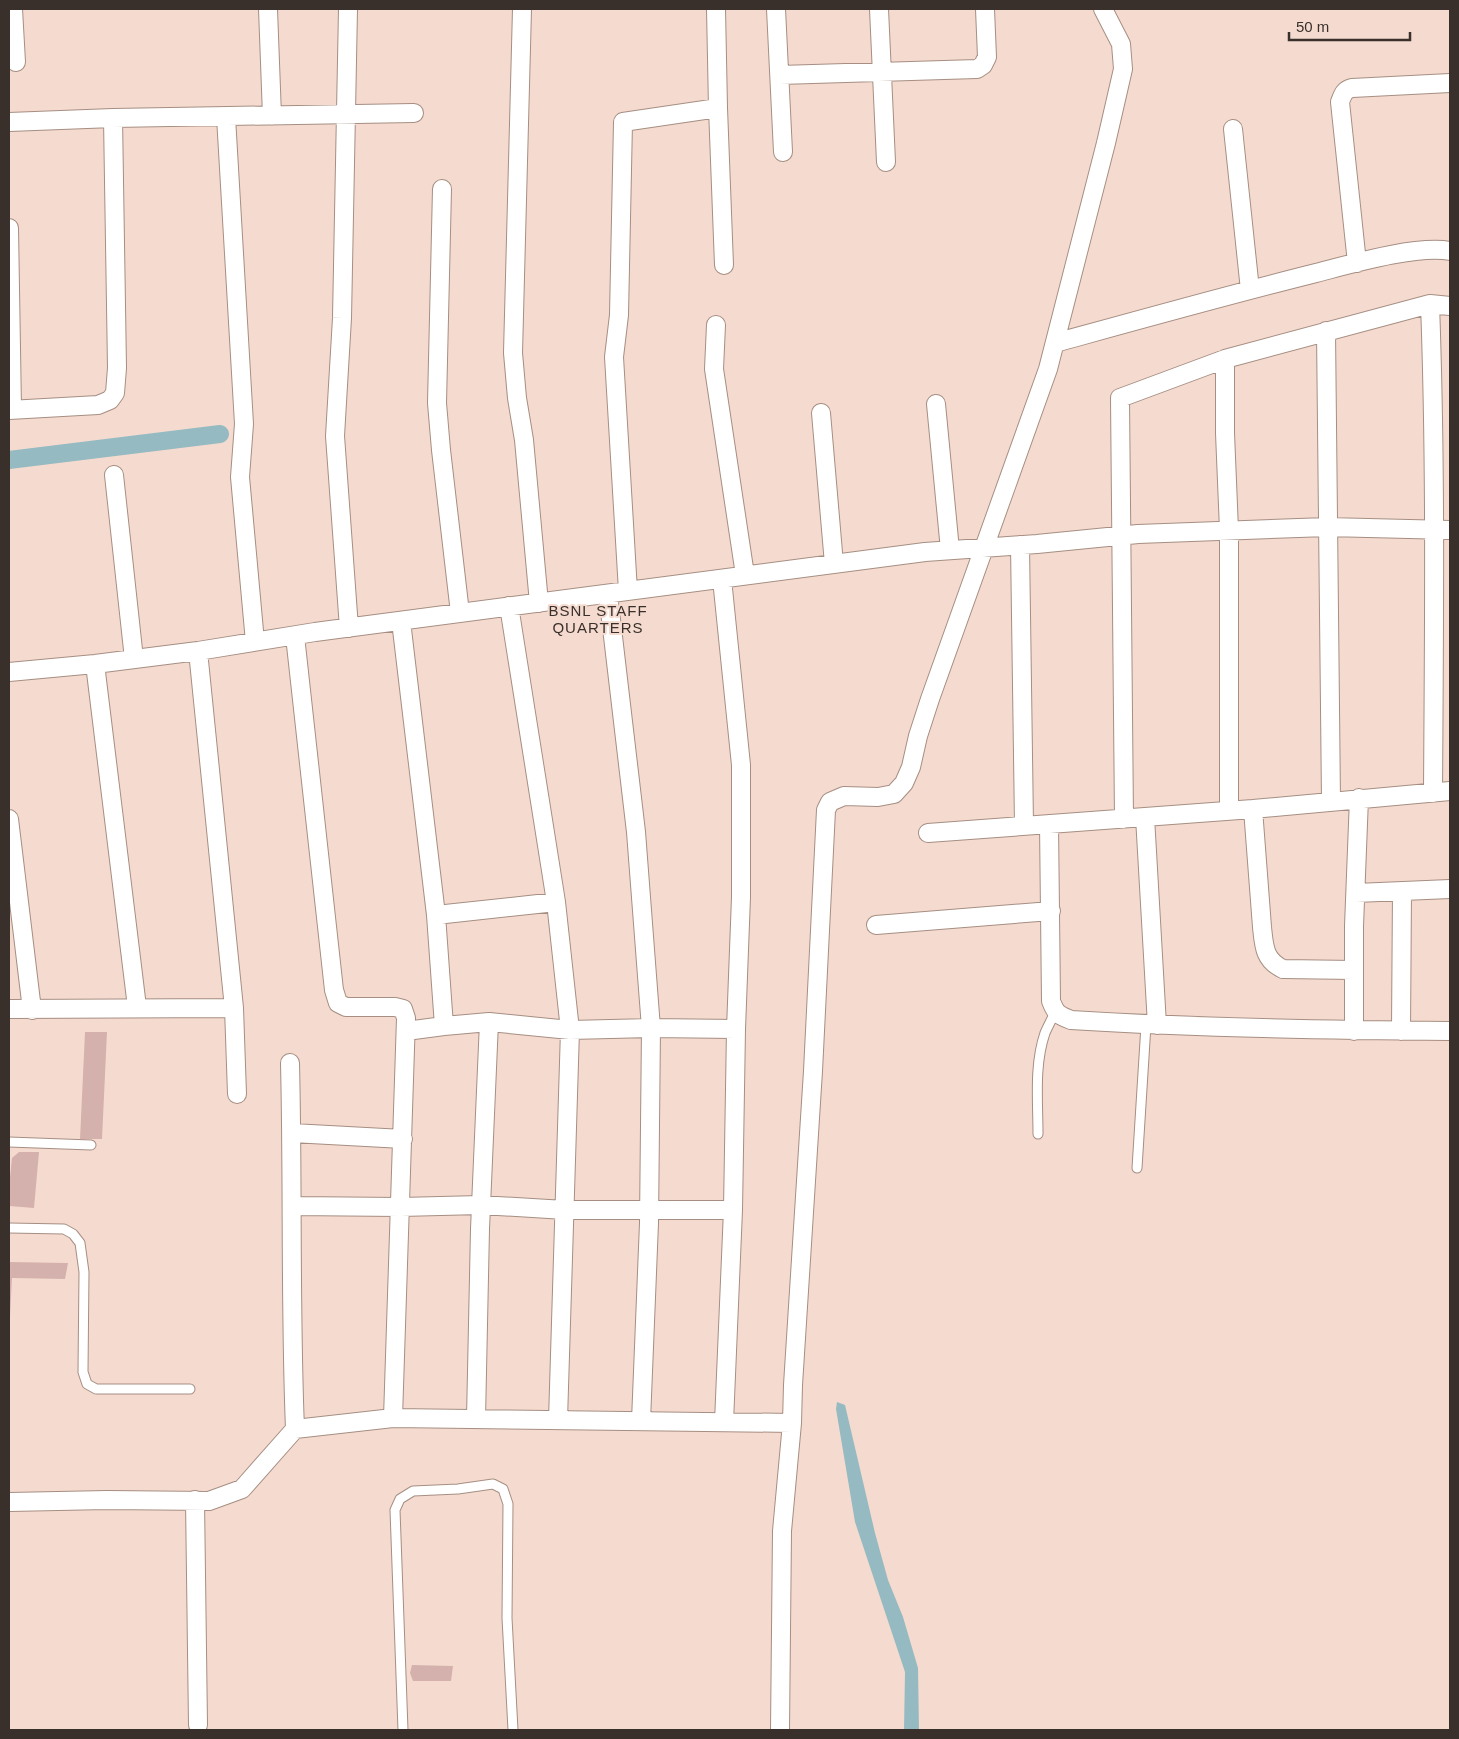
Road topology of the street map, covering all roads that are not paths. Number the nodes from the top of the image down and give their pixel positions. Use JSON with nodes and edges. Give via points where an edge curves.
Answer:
{"nodes":[{"id":1,"x":13,"y":9,"type":"edge"},
{"id":2,"x":268,"y":9,"type":"edge"},
{"id":3,"x":348,"y":9,"type":"edge"},
{"id":4,"x":522,"y":9,"type":"edge"},
{"id":5,"x":716,"y":9,"type":"edge"},
{"id":6,"x":776,"y":9,"type":"edge"},
{"id":7,"x":879,"y":9,"type":"edge"},
{"id":8,"x":985,"y":9,"type":"edge"},
{"id":9,"x":1103,"y":9,"type":"edge"},
{"id":10,"x":16,"y":62,"type":"dead end"},
{"id":11,"x":883,"y":72,"type":"junction"},
{"id":12,"x":780,"y":75,"type":"junction"},
{"id":13,"x":1450,"y":83,"type":"edge"},
{"id":14,"x":718,"y":108,"type":"junction"},
{"id":15,"x":414,"y":113,"type":"dead end"},
{"id":16,"x":346,"y":115,"type":"junction"},
{"id":17,"x":226,"y":116,"type":"junction"},
{"id":18,"x":272,"y":116,"type":"junction"},
{"id":19,"x":113,"y":118,"type":"junction"},
{"id":20,"x":9,"y":122,"type":"edge"},
{"id":21,"x":1233,"y":129,"type":"dead end"},
{"id":22,"x":783,"y":152,"type":"dead end"},
{"id":23,"x":886,"y":162,"type":"dead end"},
{"id":24,"x":442,"y":189,"type":"dead end"},
{"id":25,"x":9,"y":228,"type":"edge"},
{"id":26,"x":1450,"y":251,"type":"edge"},
{"id":27,"x":1357,"y":263,"type":"junction"},
{"id":28,"x":724,"y":265,"type":"dead end"},
{"id":29,"x":1250,"y":290,"type":"junction"},
{"id":30,"x":1430,"y":304,"type":"junction"},
{"id":31,"x":1450,"y":306,"type":"edge"},
{"id":32,"x":716,"y":324,"type":"dead end"},
{"id":33,"x":1326,"y":331,"type":"junction"},
{"id":34,"x":1055,"y":344,"type":"junction"},
{"id":35,"x":1225,"y":359,"type":"junction"},
{"id":36,"x":936,"y":404,"type":"dead end"},
{"id":37,"x":10,"y":410,"type":"edge"},
{"id":38,"x":821,"y":413,"type":"dead end"},
{"id":39,"x":114,"y":475,"type":"dead end"},
{"id":40,"x":1328,"y":527,"type":"junction"},
{"id":41,"x":1229,"y":530,"type":"junction"},
{"id":42,"x":1442,"y":530,"type":"edge"},
{"id":43,"x":1121,"y":536,"type":"junction"},
{"id":44,"x":1020,"y":545,"type":"junction"},
{"id":45,"x":984,"y":547,"type":"junction"},
{"id":46,"x":950,"y":550,"type":"junction"},
{"id":47,"x":834,"y":564,"type":"junction"},
{"id":48,"x":744,"y":575,"type":"junction"},
{"id":49,"x":722,"y":579,"type":"junction"},
{"id":50,"x":628,"y":591,"type":"junction"},
{"id":51,"x":608,"y":594,"type":"junction"},
{"id":52,"x":540,"y":603,"type":"junction"},
{"id":53,"x":509,"y":606,"type":"junction"},
{"id":54,"x":460,"y":613,"type":"junction"},
{"id":55,"x":401,"y":621,"type":"junction"},
{"id":56,"x":349,"y":628,"type":"junction"},
{"id":57,"x":295,"y":636,"type":"junction"},
{"id":58,"x":255,"y":642,"type":"junction"},
{"id":59,"x":198,"y":651,"type":"junction"},
{"id":60,"x":134,"y":659,"type":"junction"},
{"id":61,"x":95,"y":664,"type":"junction"},
{"id":62,"x":9,"y":672,"type":"edge"},
{"id":63,"x":1442,"y":792,"type":"edge"},
{"id":64,"x":1360,"y":798,"type":"junction"},
{"id":65,"x":1331,"y":801,"type":"junction"},
{"id":66,"x":1253,"y":809,"type":"junction"},
{"id":67,"x":1229,"y":811,"type":"junction"},
{"id":68,"x":1144,"y":817,"type":"junction"},
{"id":69,"x":9,"y":819,"type":"edge"},
{"id":70,"x":1124,"y":819,"type":"junction"},
{"id":71,"x":1050,"y":824,"type":"junction"},
{"id":72,"x":1024,"y":825,"type":"junction"},
{"id":73,"x":928,"y":833,"type":"dead end"},
{"id":74,"x":1450,"y":889,"type":"edge"},
{"id":75,"x":1402,"y":891,"type":"junction"},
{"id":76,"x":1356,"y":893,"type":"junction"},
{"id":77,"x":556,"y":902,"type":"junction"},
{"id":78,"x":1051,"y":911,"type":"junction"},
{"id":79,"x":436,"y":914,"type":"junction"},
{"id":80,"x":876,"y":925,"type":"dead end"},
{"id":81,"x":1354,"y":970,"type":"junction"},
{"id":82,"x":137,"y":1007,"type":"junction"},
{"id":83,"x":234,"y":1008,"type":"junction"},
{"id":84,"x":9,"y":1009,"type":"edge"},
{"id":85,"x":32,"y":1010,"type":"junction"},
{"id":86,"x":1055,"y":1012,"type":"junction"},
{"id":87,"x":489,"y":1022,"type":"junction"},
{"id":88,"x":1151,"y":1025,"type":"junction"},
{"id":89,"x":444,"y":1026,"type":"junction"},
{"id":90,"x":651,"y":1028,"type":"junction"},
{"id":91,"x":570,"y":1030,"type":"junction"},
{"id":92,"x":736,"y":1030,"type":"junction"},
{"id":93,"x":406,"y":1031,"type":"junction"},
{"id":94,"x":1354,"y":1031,"type":"junction"},
{"id":95,"x":1401,"y":1031,"type":"junction"},
{"id":96,"x":1450,"y":1031,"type":"edge"},
{"id":97,"x":290,"y":1063,"type":"dead end"},
{"id":98,"x":237,"y":1094,"type":"dead end"},
{"id":99,"x":292,"y":1133,"type":"junction"},
{"id":100,"x":1038,"y":1134,"type":"dead end"},
{"id":101,"x":403,"y":1139,"type":"junction"},
{"id":102,"x":9,"y":1142,"type":"edge"},
{"id":103,"x":91,"y":1145,"type":"dead end"},
{"id":104,"x":1137,"y":1168,"type":"dead end"},
{"id":105,"x":481,"y":1205,"type":"junction"},
{"id":106,"x":292,"y":1206,"type":"junction"},
{"id":107,"x":400,"y":1207,"type":"junction"},
{"id":108,"x":565,"y":1210,"type":"junction"},
{"id":109,"x":649,"y":1210,"type":"junction"},
{"id":110,"x":733,"y":1210,"type":"junction"},
{"id":111,"x":9,"y":1228,"type":"edge"},
{"id":112,"x":190,"y":1389,"type":"dead end"},
{"id":113,"x":393,"y":1418,"type":"junction"},
{"id":114,"x":476,"y":1419,"type":"junction"},
{"id":115,"x":558,"y":1420,"type":"junction"},
{"id":116,"x":642,"y":1421,"type":"junction"},
{"id":117,"x":724,"y":1422,"type":"junction"},
{"id":118,"x":792,"y":1423,"type":"junction"},
{"id":119,"x":295,"y":1429,"type":"junction"},
{"id":120,"x":195,"y":1500,"type":"junction"},
{"id":121,"x":9,"y":1502,"type":"edge"},
{"id":122,"x":198,"y":1725,"type":"dead end"},
{"id":123,"x":403,"y":1730,"type":"edge"},
{"id":124,"x":512,"y":1730,"type":"edge"},
{"id":125,"x":780,"y":1730,"type":"edge"}],
"edges":[{"from":1,"to":10,"type":"street"},
{"from":2,"to":18,"type":"street"},
{"from":3,"to":16,"type":"street"},
{"from":4,"to":52,"type":"street","via":[[513,353]]},
{"from":5,"to":14,"type":"street"},
{"from":6,"to":12,"type":"street"},
{"from":7,"to":11,"type":"street"},
{"from":8,"to":11,"type":"street","via":[[987,57],[977,69]]},
{"from":9,"to":34,"type":"street","via":[[1121,44],[1123,69]]},
{"from":11,"to":12,"type":"street"},
{"from":11,"to":23,"type":"street"},
{"from":12,"to":22,"type":"street"},
{"from":13,"to":27,"type":"street","via":[[1352,88],[1343,94],[1340,102]]},
{"from":14,"to":28,"type":"street"},
{"from":14,"to":50,"type":"street","via":[[623,122],[619,314],[614,357]]},
{"from":15,"to":16,"type":"street"},
{"from":16,"to":18,"type":"street"},
{"from":16,"to":56,"type":"street","via":[[342,318],[335,436]]},
{"from":17,"to":18,"type":"street"},
{"from":17,"to":19,"type":"street"},
{"from":17,"to":58,"type":"street","via":[[244,424],[240,477]]},
{"from":19,"to":20,"type":"street"},
{"from":19,"to":37,"type":"street","via":[[115,393],[110,400],[98,405]]},
{"from":21,"to":29,"type":"street"},
{"from":24,"to":54,"type":"street","via":[[437,403]]},
{"from":25,"to":37,"type":"street"},
{"from":26,"to":27,"type":"street","via":[[1425,251]]},
{"from":27,"to":29,"type":"street"},
{"from":29,"to":34,"type":"street"},
{"from":30,"to":31,"type":"street"},
{"from":30,"to":33,"type":"street"},
{"from":30,"to":42,"type":"street"},
{"from":32,"to":48,"type":"street","via":[[714,369]]},
{"from":33,"to":35,"type":"street"},
{"from":33,"to":40,"type":"street"},
{"from":34,"to":45,"type":"street"},
{"from":35,"to":41,"type":"street"},
{"from":35,"to":43,"type":"street","via":[[1120,398]]},
{"from":36,"to":46,"type":"street"},
{"from":38,"to":47,"type":"street"},
{"from":39,"to":60,"type":"street"},
{"from":40,"to":41,"type":"street"},
{"from":40,"to":42,"type":"street"},
{"from":40,"to":65,"type":"street"},
{"from":41,"to":43,"type":"street"},
{"from":41,"to":67,"type":"street"},
{"from":42,"to":63,"type":"street"},
{"from":43,"to":44,"type":"street"},
{"from":43,"to":70,"type":"street"},
{"from":44,"to":45,"type":"street"},
{"from":44,"to":72,"type":"street"},
{"from":45,"to":46,"type":"street"},
{"from":45,"to":118,"type":"street","via":[[904,783],[894,794],[835,798],[826,810]]},
{"from":46,"to":47,"type":"street"},
{"from":47,"to":48,"type":"street"},
{"from":48,"to":49,"type":"street"},
{"from":49,"to":50,"type":"street"},
{"from":49,"to":92,"type":"street","via":[[741,765]]},
{"from":50,"to":51,"type":"street"},
{"from":51,"to":52,"type":"street"},
{"from":51,"to":90,"type":"street","via":[[636,832]]},
{"from":52,"to":53,"type":"street"},
{"from":53,"to":54,"type":"street"},
{"from":53,"to":77,"type":"street"},
{"from":54,"to":55,"type":"street"},
{"from":55,"to":56,"type":"street"},
{"from":55,"to":79,"type":"street"},
{"from":56,"to":57,"type":"street"},
{"from":57,"to":58,"type":"street"},
{"from":57,"to":93,"type":"street","via":[[334,990],[338,1003],[346,1007],[403,1009]]},
{"from":58,"to":59,"type":"street"},
{"from":59,"to":60,"type":"street"},
{"from":59,"to":83,"type":"street"},
{"from":60,"to":61,"type":"street"},
{"from":61,"to":62,"type":"street"},
{"from":61,"to":82,"type":"street"},
{"from":63,"to":64,"type":"street"},
{"from":64,"to":65,"type":"street"},
{"from":64,"to":76,"type":"street"},
{"from":65,"to":66,"type":"street"},
{"from":66,"to":67,"type":"street"},
{"from":66,"to":81,"type":"street","via":[[1264,946],[1273,964],[1283,969]]},
{"from":67,"to":68,"type":"street"},
{"from":68,"to":70,"type":"street"},
{"from":68,"to":88,"type":"street"},
{"from":69,"to":85,"type":"street"},
{"from":70,"to":71,"type":"street"},
{"from":71,"to":72,"type":"street"},
{"from":71,"to":78,"type":"street"},
{"from":72,"to":73,"type":"street"},
{"from":74,"to":75,"type":"street"},
{"from":75,"to":76,"type":"street"},
{"from":75,"to":95,"type":"street"},
{"from":76,"to":81,"type":"street"},
{"from":77,"to":79,"type":"street"},
{"from":77,"to":91,"type":"street"},
{"from":78,"to":80,"type":"street"},
{"from":78,"to":86,"type":"street","via":[[1051,995]]},
{"from":79,"to":89,"type":"street"},
{"from":81,"to":94,"type":"street"},
{"from":82,"to":83,"type":"street"},
{"from":82,"to":85,"type":"street"},
{"from":83,"to":98,"type":"street"},
{"from":84,"to":85,"type":"street"},
{"from":86,"to":88,"type":"street","via":[[1071,1020]]},
{"from":86,"to":100,"type":"lane","via":[[1040,1054]]},
{"from":87,"to":89,"type":"street"},
{"from":87,"to":91,"type":"street"},
{"from":87,"to":105,"type":"street"},
{"from":88,"to":94,"type":"street"},
{"from":88,"to":104,"type":"lane"},
{"from":89,"to":93,"type":"street"},
{"from":90,"to":91,"type":"street"},
{"from":90,"to":92,"type":"street"},
{"from":90,"to":109,"type":"street"},
{"from":91,"to":108,"type":"street"},
{"from":92,"to":110,"type":"street"},
{"from":93,"to":101,"type":"street"},
{"from":94,"to":95,"type":"street"},
{"from":95,"to":96,"type":"street"},
{"from":97,"to":99,"type":"street"},
{"from":99,"to":101,"type":"street"},
{"from":99,"to":106,"type":"street"},
{"from":101,"to":107,"type":"street"},
{"from":102,"to":103,"type":"lane"},
{"from":105,"to":107,"type":"street"},
{"from":105,"to":108,"type":"street"},
{"from":105,"to":114,"type":"street"},
{"from":106,"to":107,"type":"street"},
{"from":106,"to":119,"type":"street","via":[[291,1350]]},
{"from":107,"to":113,"type":"street"},
{"from":108,"to":109,"type":"street"},
{"from":108,"to":115,"type":"street"},
{"from":109,"to":110,"type":"street"},
{"from":109,"to":116,"type":"street"},
{"from":110,"to":117,"type":"street"},
{"from":111,"to":112,"type":"lane","via":[[64,1228],[80,1243],[84,1272],[82,1372],[87,1384],[96,1389]]},
{"from":113,"to":114,"type":"street"},
{"from":113,"to":119,"type":"street"},
{"from":114,"to":115,"type":"street"},
{"from":115,"to":116,"type":"street"},
{"from":116,"to":117,"type":"street"},
{"from":117,"to":118,"type":"street"},
{"from":118,"to":125,"type":"street","via":[[782,1531]]},
{"from":119,"to":120,"type":"street","via":[[242,1489],[209,1501]]},
{"from":120,"to":121,"type":"street"},
{"from":120,"to":122,"type":"street"},
{"from":123,"to":124,"type":"lane","via":[[395,1510],[400,1499],[413,1491],[493,1484],[503,1489],[508,1504],[507,1618]]}]}
